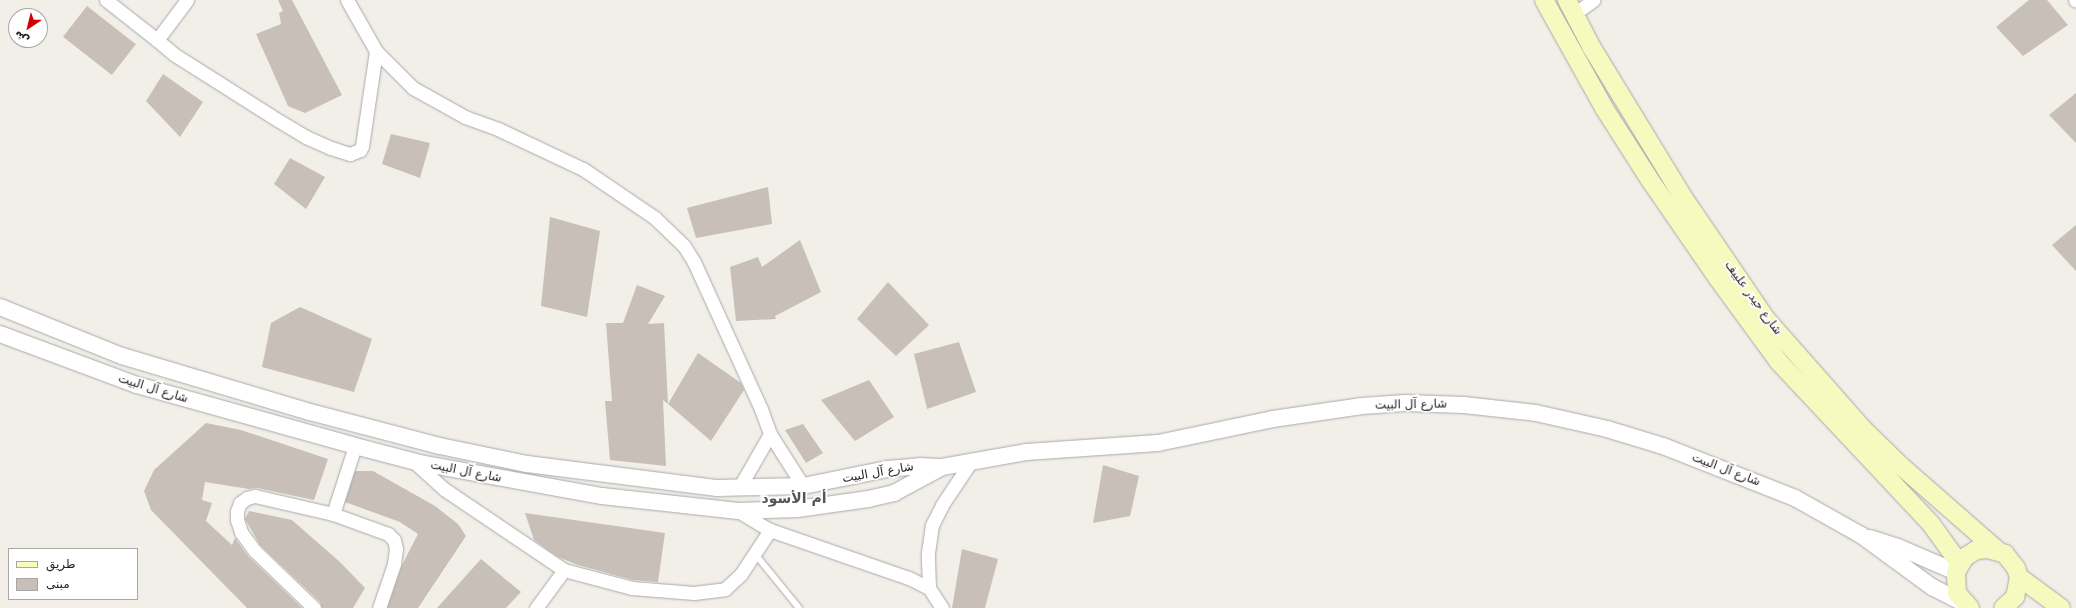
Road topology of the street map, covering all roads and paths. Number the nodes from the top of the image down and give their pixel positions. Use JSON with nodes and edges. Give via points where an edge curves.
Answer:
{"nodes":[{"id":1,"x":106,"y":0,"type":"edge"},
{"id":2,"x":187,"y":0,"type":"edge"},
{"id":3,"x":346,"y":0,"type":"edge"},
{"id":4,"x":1544,"y":0,"type":"edge"},
{"id":5,"x":1593,"y":0,"type":"edge"},
{"id":6,"x":1570,"y":7,"type":"edge"},
{"id":7,"x":157,"y":40,"type":"junction"},
{"id":8,"x":376,"y":51,"type":"junction"},
{"id":9,"x":0,"y":307,"type":"edge"},
{"id":10,"x":0,"y":334,"type":"edge"},
{"id":11,"x":770,"y":434,"type":"junction"},
{"id":12,"x":355,"y":446,"type":"junction"},
{"id":13,"x":412,"y":461,"type":"junction"},
{"id":14,"x":970,"y":463,"type":"junction"},
{"id":15,"x":942,"y":467,"type":"junction"},
{"id":16,"x":683,"y":486,"type":"junction"},
{"id":17,"x":803,"y":486,"type":"junction"},
{"id":18,"x":740,"y":488,"type":"junction"},
{"id":19,"x":685,"y":505,"type":"junction"},
{"id":20,"x":738,"y":511,"type":"junction"},
{"id":21,"x":333,"y":514,"type":"junction"},
{"id":22,"x":770,"y":530,"type":"junction"},
{"id":23,"x":1861,"y":535,"type":"junction"},
{"id":24,"x":1997,"y":550,"type":"junction"},
{"id":25,"x":754,"y":554,"type":"junction"},
{"id":26,"x":1958,"y":568,"type":"junction"},
{"id":27,"x":564,"y":570,"type":"junction"},
{"id":28,"x":2019,"y":576,"type":"junction"},
{"id":29,"x":929,"y":588,"type":"junction"},
{"id":30,"x":1967,"y":605,"type":"edge"},
{"id":31,"x":314,"y":608,"type":"edge"},
{"id":32,"x":379,"y":608,"type":"edge"},
{"id":33,"x":536,"y":608,"type":"edge"},
{"id":34,"x":799,"y":608,"type":"edge"},
{"id":35,"x":942,"y":608,"type":"edge"},
{"id":36,"x":2003,"y":608,"type":"edge"},
{"id":37,"x":2061,"y":608,"type":"edge"}],
"edges":[{"from":1,"to":7,"type":"street"},
{"from":2,"to":7,"type":"street"},
{"from":3,"to":8,"type":"street"},
{"from":4,"to":26,"type":"main road","name":"شارع حيدر علييف","via":[[1604,108],[1719,280],[1779,362],[1931,524]]},
{"from":5,"to":6,"type":"street"},
{"from":6,"to":24,"type":"main road","name":"شارع حيدر علييف","via":[[1592,48],[1681,194],[1766,319],[1863,429]]},
{"from":7,"to":8,"type":"street","via":[[175,55],[271,116],[318,143],[350,154],[360,150],[362,146]]},
{"from":8,"to":11,"type":"street","via":[[413,88],[436,103],[583,169],[609,185],[671,232],[694,262]]},
{"from":9,"to":16,"type":"street","name":"شارع آل البيت","via":[[122,356],[310,412],[440,446],[527,464]]},
{"from":10,"to":12,"type":"street","name":"شارع آل البيت","via":[[137,385]]},
{"from":11,"to":17,"type":"street"},
{"from":11,"to":18,"type":"street"},
{"from":12,"to":13,"type":"street","name":"شارع آل البيت"},
{"from":12,"to":21,"type":"street"},
{"from":13,"to":19,"type":"street","name":"شارع آل البيت","via":[[602,496]]},
{"from":13,"to":27,"type":"street","via":[[444,489]]},
{"from":14,"to":15,"type":"street","name":"شارع آل البيت"},
{"from":14,"to":23,"type":"street","name":"شارع آل البيت","via":[[1026,452],[1158,443],[1322,410],[1405,403],[1478,406],[1536,413],[1607,428],[1663,446],[1795,498]]},
{"from":14,"to":29,"type":"street","via":[[932,525],[928,553]]},
{"from":15,"to":17,"type":"street","name":"شارع آل البيت","via":[[903,467]]},
{"from":15,"to":20,"type":"street","name":"شارع آل البيت","via":[[913,485],[868,499],[797,509]]},
{"from":16,"to":18,"type":"street","name":"شارع آل البيت"},
{"from":16,"to":19,"type":"street"},
{"from":17,"to":18,"type":"street","name":"شارع آل البيت"},
{"from":19,"to":20,"type":"street","name":"شارع آل البيت"},
{"from":20,"to":22,"type":"street"},
{"from":21,"to":31,"type":"street","via":[[255,496],[240,503],[237,511],[241,532],[254,550]]},
{"from":21,"to":32,"type":"street","via":[[377,528],[394,540],[394,564]]},
{"from":22,"to":25,"type":"street"},
{"from":22,"to":29,"type":"street","via":[[845,558],[889,570]]},
{"from":23,"to":26,"type":"street","name":"شارع آل البيت"},
{"from":23,"to":30,"type":"street","name":"شارع آل البيت","via":[[1914,576]]},
{"from":24,"to":26,"type":"main road","via":[[1976,550]]},
{"from":24,"to":28,"type":"main road","name":"شارع حيدر علييف","via":[[2012,560]]},
{"from":25,"to":27,"type":"street","via":[[735,582],[725,589],[712,592],[632,588]]},
{"from":25,"to":34,"type":"lane"},
{"from":26,"to":30,"type":"main road","via":[[1956,588]]},
{"from":27,"to":33,"type":"street"},
{"from":28,"to":36,"type":"main road","via":[[2015,597]]},
{"from":28,"to":37,"type":"main road"},
{"from":29,"to":35,"type":"street"}]}
